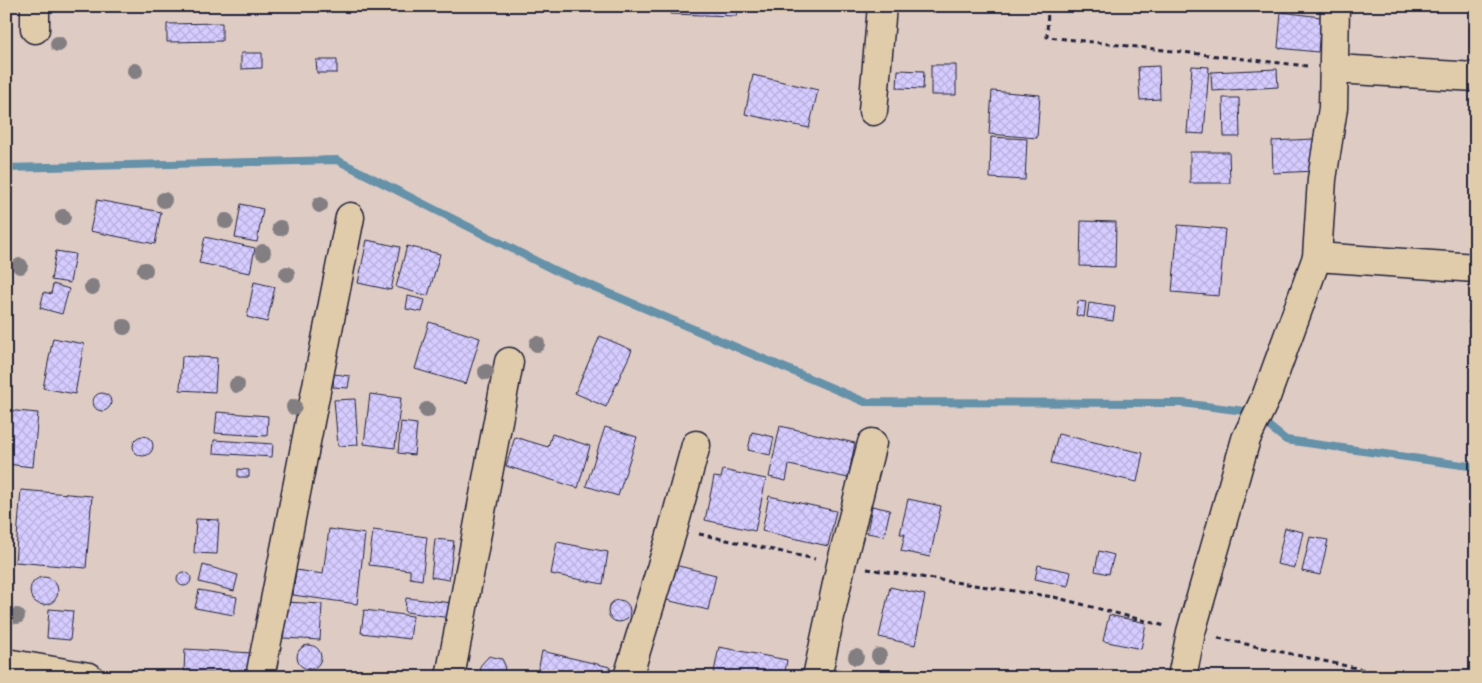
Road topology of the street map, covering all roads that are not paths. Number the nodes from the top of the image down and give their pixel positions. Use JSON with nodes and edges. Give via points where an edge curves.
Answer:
{"nodes":[{"id":1,"x":882,"y":6,"type":"edge"},
{"id":2,"x":1335,"y":6,"type":"edge"},
{"id":3,"x":1335,"y":69,"type":"junction"},
{"id":4,"x":1476,"y":77,"type":"edge"},
{"id":5,"x":873,"y":111,"type":"dead end"},
{"id":6,"x":350,"y":217,"type":"dead end"},
{"id":7,"x":1317,"y":257,"type":"junction"},
{"id":8,"x":1476,"y":268,"type":"edge"},
{"id":9,"x":509,"y":362,"type":"dead end"},
{"id":10,"x":872,"y":443,"type":"dead end"},
{"id":11,"x":696,"y":445,"type":"dead end"},
{"id":12,"x":6,"y":663,"type":"edge"},
{"id":13,"x":89,"y":677,"type":"edge"},
{"id":14,"x":260,"y":677,"type":"edge"},
{"id":15,"x":450,"y":677,"type":"edge"},
{"id":16,"x":628,"y":677,"type":"edge"},
{"id":17,"x":817,"y":677,"type":"edge"},
{"id":18,"x":1182,"y":677,"type":"edge"}],
"edges":[{"from":1,"to":5,"type":"street"},
{"from":2,"to":3,"type":"street"},
{"from":3,"to":4,"type":"street"},
{"from":3,"to":7,"type":"street"},
{"from":6,"to":14,"type":"street"},
{"from":7,"to":8,"type":"street"},
{"from":7,"to":18,"type":"street","via":[[1266,398],[1246,439],[1191,632]]},
{"from":9,"to":15,"type":"street"},
{"from":10,"to":17,"type":"street"},
{"from":11,"to":16,"type":"street"},
{"from":12,"to":13,"type":"street"}]}
